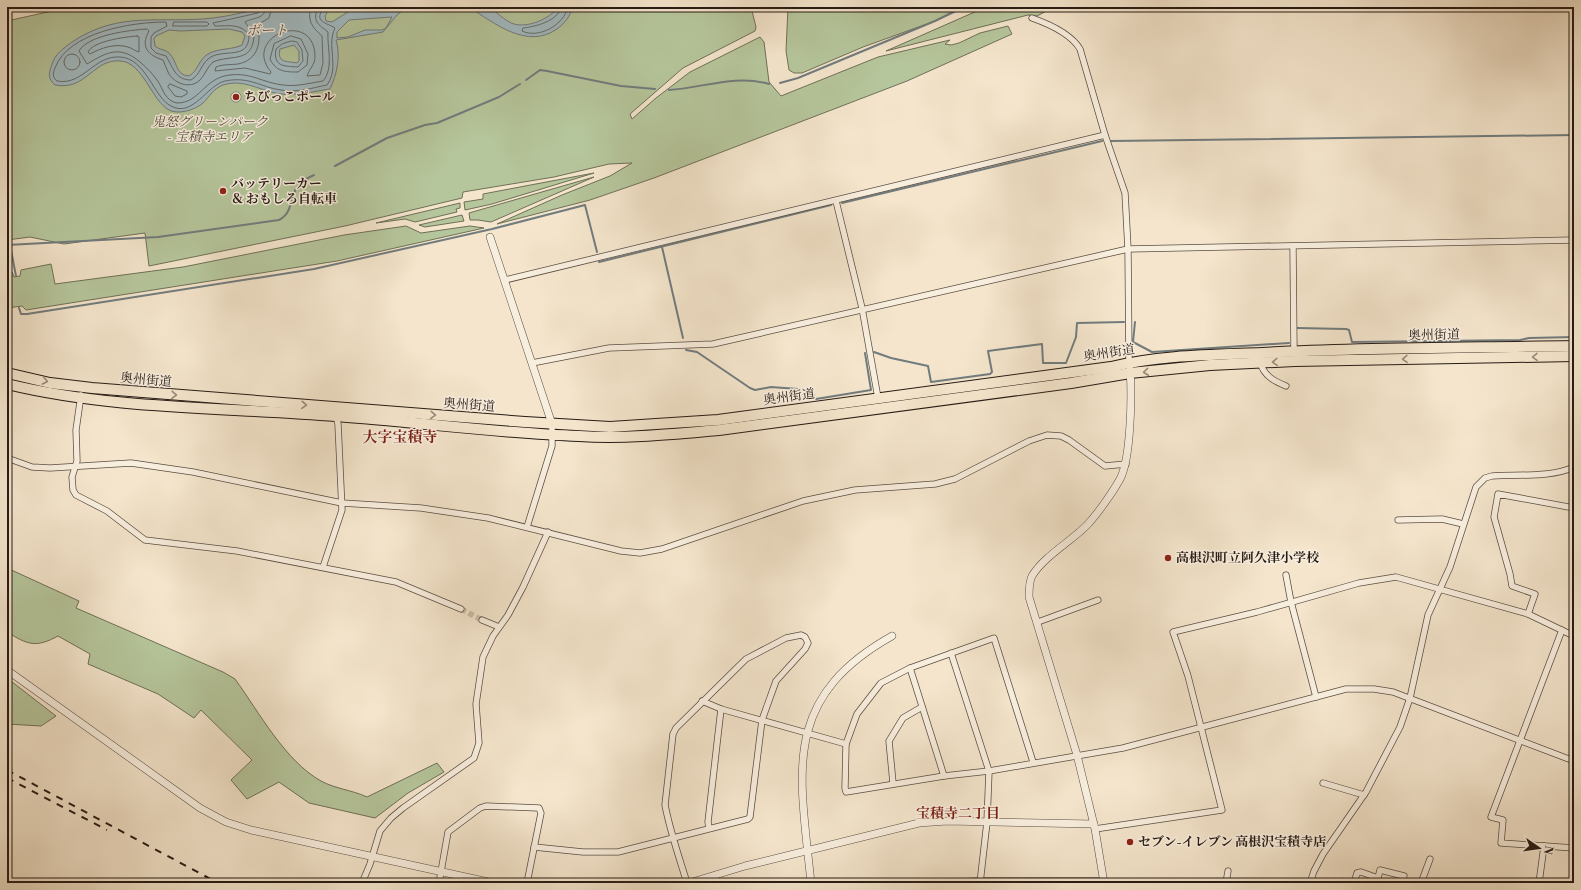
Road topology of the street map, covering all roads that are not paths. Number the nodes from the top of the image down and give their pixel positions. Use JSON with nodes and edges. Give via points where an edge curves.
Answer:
{"nodes":[{"id":1,"x":1032,"y":18,"type":"dead end"},
{"id":2,"x":1105,"y":135,"type":"junction"},
{"id":3,"x":836,"y":201,"type":"junction"},
{"id":4,"x":490,"y":237,"type":"dead end"},
{"id":5,"x":1574,"y":240,"type":"edge"},
{"id":6,"x":1293,"y":247,"type":"junction"},
{"id":7,"x":1128,"y":249,"type":"junction"},
{"id":8,"x":505,"y":280,"type":"junction"},
{"id":9,"x":862,"y":308,"type":"junction"},
{"id":10,"x":1574,"y":346,"type":"edge"},
{"id":11,"x":1294,"y":351,"type":"junction"},
{"id":12,"x":1574,"y":356,"type":"edge"},
{"id":13,"x":1260,"y":362,"type":"junction"},
{"id":14,"x":532,"y":363,"type":"junction"},
{"id":15,"x":1129,"y":363,"type":"junction"},
{"id":16,"x":7,"y":373,"type":"edge"},
{"id":17,"x":1130,"y":373,"type":"junction"},
{"id":18,"x":7,"y":384,"type":"edge"},
{"id":19,"x":1286,"y":386,"type":"dead end"},
{"id":20,"x":81,"y":387,"type":"junction"},
{"id":21,"x":80,"y":398,"type":"junction"},
{"id":22,"x":878,"y":398,"type":"junction"},
{"id":23,"x":336,"y":416,"type":"junction"},
{"id":24,"x":552,"y":424,"type":"junction"},
{"id":25,"x":553,"y":435,"type":"junction"},
{"id":26,"x":7,"y":458,"type":"edge"},
{"id":27,"x":1126,"y":464,"type":"junction"},
{"id":28,"x":75,"y":467,"type":"junction"},
{"id":29,"x":1574,"y":467,"type":"edge"},
{"id":30,"x":342,"y":503,"type":"junction"},
{"id":31,"x":1574,"y":508,"type":"edge"},
{"id":32,"x":1398,"y":520,"type":"dead end"},
{"id":33,"x":1463,"y":524,"type":"junction"},
{"id":34,"x":527,"y":527,"type":"junction"},
{"id":35,"x":548,"y":532,"type":"junction"},
{"id":36,"x":323,"y":567,"type":"junction"},
{"id":37,"x":1286,"y":576,"type":"dead end"},
{"id":38,"x":1440,"y":589,"type":"junction"},
{"id":39,"x":1098,"y":600,"type":"dead end"},
{"id":40,"x":1291,"y":602,"type":"junction"},
{"id":41,"x":461,"y":609,"type":"tunnel mouth"},
{"id":42,"x":1528,"y":614,"type":"junction"},
{"id":43,"x":482,"y":620,"type":"tunnel mouth"},
{"id":44,"x":1038,"y":622,"type":"junction"},
{"id":45,"x":499,"y":627,"type":"junction"},
{"id":46,"x":1562,"y":630,"type":"junction"},
{"id":47,"x":892,"y":636,"type":"dead end"},
{"id":48,"x":1574,"y":636,"type":"edge"},
{"id":49,"x":951,"y":653,"type":"junction"},
{"id":50,"x":910,"y":668,"type":"junction"},
{"id":51,"x":7,"y":670,"type":"edge"},
{"id":52,"x":1316,"y":697,"type":"junction"},
{"id":53,"x":1410,"y":698,"type":"junction"},
{"id":54,"x":702,"y":701,"type":"junction"},
{"id":55,"x":922,"y":707,"type":"junction"},
{"id":56,"x":721,"y":709,"type":"junction"},
{"id":57,"x":762,"y":720,"type":"junction"},
{"id":58,"x":1200,"y":728,"type":"junction"},
{"id":59,"x":807,"y":733,"type":"junction"},
{"id":60,"x":1520,"y":740,"type":"junction"},
{"id":61,"x":846,"y":744,"type":"junction"},
{"id":62,"x":1077,"y":755,"type":"junction"},
{"id":63,"x":1574,"y":761,"type":"edge"},
{"id":64,"x":1033,"y":762,"type":"junction"},
{"id":65,"x":989,"y":771,"type":"junction"},
{"id":66,"x":944,"y":776,"type":"junction"},
{"id":67,"x":893,"y":783,"type":"junction"},
{"id":68,"x":1323,"y":783,"type":"dead end"},
{"id":69,"x":1364,"y":795,"type":"junction"},
{"id":70,"x":987,"y":822,"type":"junction"},
{"id":71,"x":1094,"y":826,"type":"junction"},
{"id":72,"x":709,"y":828,"type":"junction"},
{"id":73,"x":674,"y":838,"type":"junction"},
{"id":74,"x":1544,"y":846,"type":"junction"},
{"id":75,"x":534,"y":847,"type":"junction"},
{"id":76,"x":1574,"y":848,"type":"edge"},
{"id":77,"x":808,"y":852,"type":"junction"},
{"id":78,"x":372,"y":857,"type":"junction"},
{"id":79,"x":1430,"y":859,"type":"dead end"},
{"id":80,"x":1228,"y":871,"type":"dead end"},
{"id":81,"x":441,"y":872,"type":"junction"},
{"id":82,"x":1404,"y":876,"type":"dead end"},
{"id":83,"x":938,"y":882,"type":"edge"},
{"id":84,"x":980,"y":882,"type":"edge"},
{"id":85,"x":1014,"y":882,"type":"edge"},
{"id":86,"x":1104,"y":882,"type":"edge"},
{"id":87,"x":362,"y":883,"type":"edge"},
{"id":88,"x":439,"y":883,"type":"edge"},
{"id":89,"x":493,"y":883,"type":"edge"},
{"id":90,"x":527,"y":883,"type":"edge"},
{"id":91,"x":688,"y":883,"type":"edge"},
{"id":92,"x":811,"y":883,"type":"edge"},
{"id":93,"x":918,"y":883,"type":"edge"},
{"id":94,"x":1226,"y":883,"type":"edge"},
{"id":95,"x":1310,"y":883,"type":"edge"},
{"id":96,"x":1354,"y":883,"type":"edge"},
{"id":97,"x":1422,"y":883,"type":"edge"},
{"id":98,"x":1539,"y":883,"type":"edge"}],
"edges":[{"from":1,"to":2,"type":"street","via":[[1075,41],[1080,49]]},
{"from":2,"to":3,"type":"street"},
{"from":2,"to":7,"type":"street","via":[[1125,193]]},
{"from":3,"to":8,"type":"street"},
{"from":3,"to":9,"type":"street"},
{"from":4,"to":8,"type":"street"},
{"from":5,"to":6,"type":"street","via":[[1371,243]]},
{"from":6,"to":7,"type":"street"},
{"from":6,"to":11,"type":"street"},
{"from":7,"to":9,"type":"street"},
{"from":7,"to":15,"type":"street"},
{"from":8,"to":14,"type":"street"},
{"from":9,"to":14,"type":"street","via":[[713,344],[609,348]]},
{"from":9,"to":22,"type":"street"},
{"from":10,"to":11,"type":"highway","name":"奥州街道"},
{"from":11,"to":15,"type":"highway","name":"奥州街道","via":[[1210,355]]},
{"from":12,"to":13,"type":"highway","name":"奥州街道","one_way":true},
{"from":13,"to":17,"type":"highway","name":"奥州街道","one_way":true},
{"from":13,"to":19,"type":"street","via":[[1262,370],[1268,376]]},
{"from":14,"to":24,"type":"street"},
{"from":15,"to":17,"type":"street"},
{"from":15,"to":22,"type":"highway","name":"奥州街道"},
{"from":16,"to":20,"type":"highway","name":"奥州街道","one_way":true},
{"from":17,"to":25,"type":"highway","name":"奥州街道","via":[[719,430],[611,436]]},
{"from":17,"to":27,"type":"street","via":[[1132,385]]},
{"from":18,"to":21,"type":"highway","name":"奥州街道"},
{"from":20,"to":21,"type":"street"},
{"from":20,"to":24,"type":"highway","name":"奥州街道","one_way":true},
{"from":21,"to":23,"type":"highway","name":"奥州街道"},
{"from":21,"to":28,"type":"street"},
{"from":22,"to":24,"type":"highway","name":"奥州街道","via":[[663,425],[610,427]]},
{"from":23,"to":25,"type":"highway","name":"奥州街道"},
{"from":23,"to":30,"type":"street"},
{"from":24,"to":25,"type":"street"},
{"from":25,"to":34,"type":"street","via":[[549,458]]},
{"from":26,"to":28,"type":"street","via":[[32,466]]},
{"from":27,"to":35,"type":"street","via":[[1101,465],[1069,440],[1061,436],[1047,435],[955,479],[935,484],[855,490],[810,499],[652,552],[621,551]]},
{"from":27,"to":44,"type":"street","via":[[1120,481],[1089,523],[1041,565],[1032,577],[1029,597]]},
{"from":28,"to":30,"type":"street","via":[[131,463],[192,472]]},
{"from":28,"to":36,"type":"street","via":[[72,477],[76,495],[107,511],[145,540],[237,551]]},
{"from":29,"to":33,"type":"street","via":[[1550,473],[1484,478],[1473,492]]},
{"from":30,"to":34,"type":"street","via":[[448,511]]},
{"from":30,"to":36,"type":"street"},
{"from":31,"to":42,"type":"street","via":[[1498,494],[1494,517],[1512,586],[1535,594]]},
{"from":32,"to":33,"type":"street","via":[[1442,519]]},
{"from":33,"to":38,"type":"street"},
{"from":34,"to":35,"type":"street"},
{"from":35,"to":45,"type":"street","via":[[523,587]]},
{"from":36,"to":41,"type":"street","via":[[406,585]]},
{"from":37,"to":40,"type":"street"},
{"from":38,"to":40,"type":"street","via":[[1387,577]]},
{"from":38,"to":42,"type":"street"},
{"from":38,"to":53,"type":"street","via":[[1428,615]]},
{"from":39,"to":44,"type":"street"},
{"from":40,"to":52,"type":"street"},
{"from":40,"to":58,"type":"street","via":[[1173,632],[1188,676]]},
{"from":42,"to":46,"type":"street"},
{"from":43,"to":45,"type":"street"},
{"from":44,"to":62,"type":"street"},
{"from":45,"to":78,"type":"street","via":[[484,657],[479,676],[476,704],[479,743],[474,758],[391,818],[380,831]]},
{"from":46,"to":48,"type":"street"},
{"from":46,"to":60,"type":"street"},
{"from":47,"to":59,"type":"street","via":[[861,654],[833,681],[814,712]]},
{"from":49,"to":50,"type":"street"},
{"from":49,"to":64,"type":"street","via":[[994,638]]},
{"from":49,"to":65,"type":"street"},
{"from":50,"to":55,"type":"street"},
{"from":50,"to":61,"type":"street","via":[[881,683],[856,714]]},
{"from":51,"to":78,"type":"street","via":[[200,808],[226,822],[250,830]]},
{"from":52,"to":53,"type":"street","via":[[1346,689],[1374,689]]},
{"from":52,"to":58,"type":"street"},
{"from":53,"to":60,"type":"street"},
{"from":53,"to":69,"type":"street","via":[[1400,727]]},
{"from":54,"to":56,"type":"street"},
{"from":54,"to":57,"type":"street","via":[[752,654],[786,638],[801,635],[808,644],[776,681]]},
{"from":54,"to":73,"type":"street","via":[[676,728],[674,734],[665,805]]},
{"from":55,"to":66,"type":"street"},
{"from":55,"to":67,"type":"street","via":[[903,718],[889,741]]},
{"from":56,"to":57,"type":"street"},
{"from":56,"to":72,"type":"street"},
{"from":57,"to":59,"type":"street"},
{"from":57,"to":72,"type":"street","via":[[750,817]]},
{"from":58,"to":62,"type":"street","via":[[1123,748]]},
{"from":58,"to":71,"type":"street","via":[[1222,810]]},
{"from":59,"to":61,"type":"street"},
{"from":59,"to":77,"type":"street","via":[[802,766]]},
{"from":60,"to":63,"type":"street"},
{"from":60,"to":74,"type":"street","via":[[1491,817],[1503,820],[1501,843]]},
{"from":61,"to":67,"type":"street","via":[[846,792]]},
{"from":62,"to":64,"type":"street"},
{"from":62,"to":71,"type":"street"},
{"from":64,"to":65,"type":"street"},
{"from":65,"to":66,"type":"street"},
{"from":65,"to":70,"type":"street"},
{"from":66,"to":67,"type":"street"},
{"from":68,"to":69,"type":"street"},
{"from":69,"to":95,"type":"street","via":[[1323,854]]},
{"from":70,"to":71,"type":"street"},
{"from":70,"to":77,"type":"street","via":[[919,823]]},
{"from":70,"to":84,"type":"street"},
{"from":71,"to":86,"type":"street"},
{"from":72,"to":73,"type":"street"},
{"from":73,"to":75,"type":"street","via":[[618,852],[583,852]]},
{"from":73,"to":91,"type":"street"},
{"from":74,"to":76,"type":"street"},
{"from":74,"to":98,"type":"street"},
{"from":75,"to":81,"type":"street","via":[[541,813],[539,808],[486,806],[448,832]]},
{"from":75,"to":90,"type":"street"},
{"from":77,"to":91,"type":"street","via":[[744,866]]},
{"from":77,"to":92,"type":"street"},
{"from":78,"to":81,"type":"street"},
{"from":78,"to":87,"type":"street"},
{"from":79,"to":97,"type":"street"},
{"from":80,"to":94,"type":"street"},
{"from":81,"to":88,"type":"street"},
{"from":81,"to":89,"type":"street"},
{"from":82,"to":96,"type":"street","via":[[1380,870],[1378,878],[1361,872],[1357,873]]},
{"from":83,"to":84,"type":"street"},
{"from":83,"to":93,"type":"street"},
{"from":84,"to":85,"type":"street"},
{"from":85,"to":86,"type":"street"}]}
